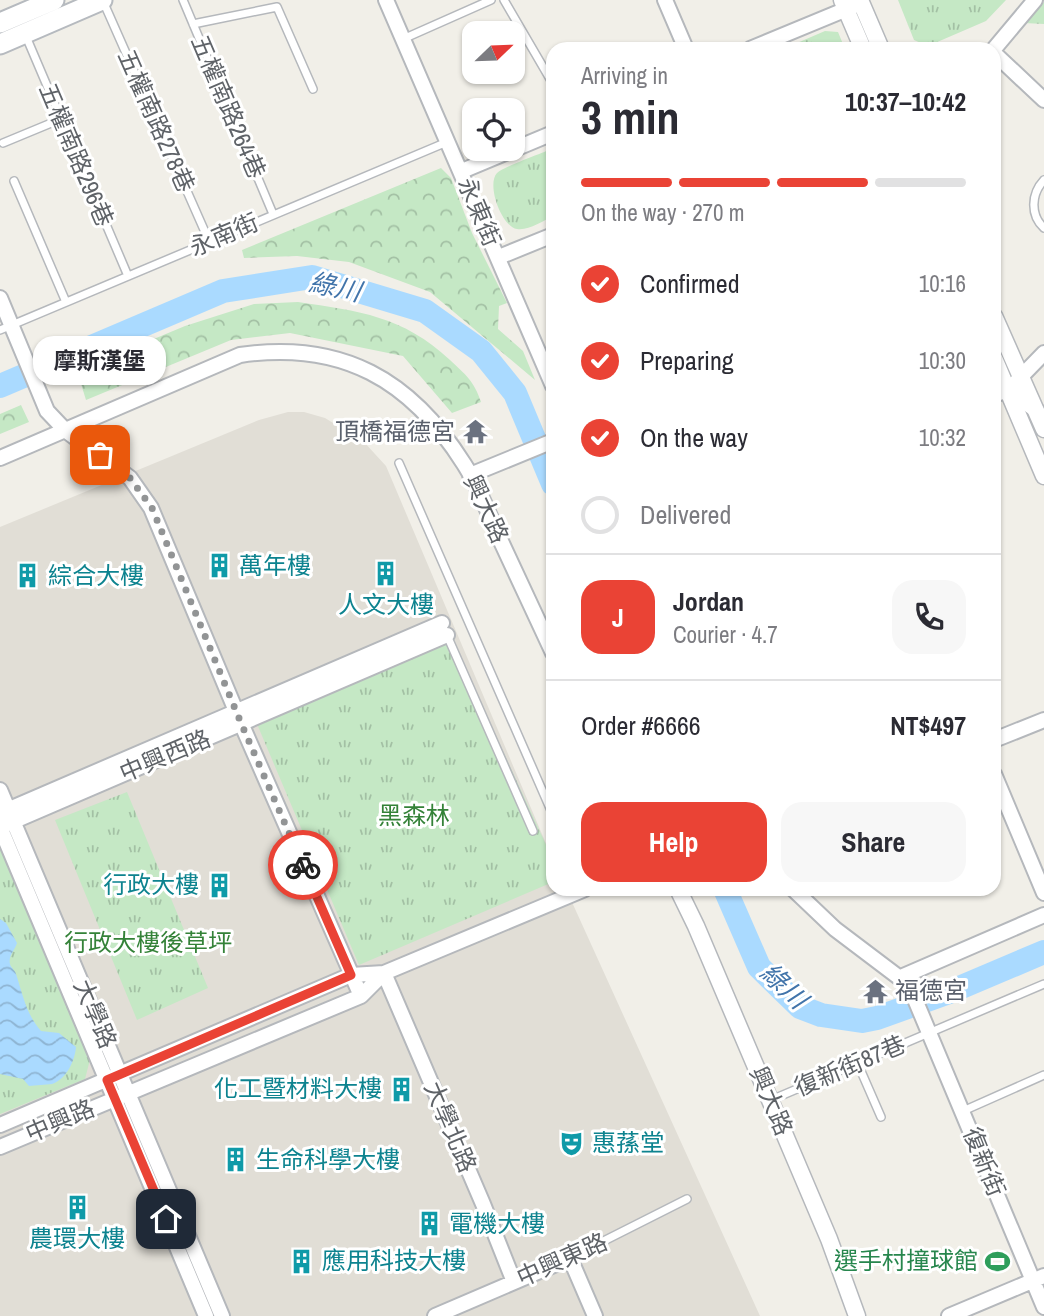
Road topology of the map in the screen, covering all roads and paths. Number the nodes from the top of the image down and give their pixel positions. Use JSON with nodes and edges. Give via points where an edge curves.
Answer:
{"nodes":[{"id":1,"x":54,"y":0,"type":"edge"},
{"id":2,"x":102,"y":0,"type":"edge"},
{"id":3,"x":183,"y":0,"type":"edge"},
{"id":4,"x":386,"y":0,"type":"edge"},
{"id":5,"x":491,"y":0,"type":"edge"},
{"id":6,"x":504,"y":0,"type":"edge"},
{"id":7,"x":665,"y":0,"type":"edge"},
{"id":8,"x":1035,"y":0,"type":"edge"},
{"id":9,"x":863,"y":1,"type":"edge"},
{"id":10,"x":32,"y":4,"type":"edge"},
{"id":11,"x":844,"y":4,"type":"edge"},
{"id":12,"x":0,"y":23,"type":"edge"},
{"id":13,"x":193,"y":24,"type":"junction"},
{"id":14,"x":25,"y":34,"type":"junction"},
{"id":15,"x":403,"y":39,"type":"junction"},
{"id":16,"x":683,"y":42,"type":"edge"},
{"id":17,"x":765,"y":42,"type":"edge"},
{"id":18,"x":860,"y":42,"type":"edge"},
{"id":19,"x":878,"y":42,"type":"edge"},
{"id":20,"x":1001,"y":42,"type":"edge"},
{"id":21,"x":0,"y":44,"type":"edge"},
{"id":22,"x":1001,"y":58,"type":"edge"},
{"id":23,"x":546,"y":72,"type":"edge"},
{"id":24,"x":313,"y":89,"type":"dead end"},
{"id":25,"x":1044,"y":100,"type":"edge"},
{"id":26,"x":61,"y":119,"type":"junction"},
{"id":27,"x":546,"y":136,"type":"edge"},
{"id":28,"x":448,"y":142,"type":"junction"},
{"id":29,"x":4,"y":143,"type":"dead end"},
{"id":30,"x":462,"y":171,"type":"junction"},
{"id":31,"x":1044,"y":180,"type":"edge"},
{"id":32,"x":14,"y":181,"type":"dead end"},
{"id":33,"x":272,"y":214,"type":"junction"},
{"id":34,"x":1044,"y":228,"type":"edge"},
{"id":35,"x":546,"y":238,"type":"edge"},
{"id":36,"x":209,"y":242,"type":"junction"},
{"id":37,"x":499,"y":257,"type":"junction"},
{"id":38,"x":128,"y":276,"type":"junction"},
{"id":39,"x":0,"y":298,"type":"edge"},
{"id":40,"x":66,"y":302,"type":"junction"},
{"id":41,"x":6,"y":327,"type":"edge"},
{"id":42,"x":1001,"y":333,"type":"edge"},
{"id":43,"x":1044,"y":353,"type":"edge"},
{"id":44,"x":546,"y":369,"type":"edge"},
{"id":45,"x":1020,"y":378,"type":"junction"},
{"id":46,"x":1001,"y":393,"type":"edge"},
{"id":47,"x":1040,"y":412,"type":"edge"},
{"id":48,"x":1044,"y":429,"type":"edge"},
{"id":49,"x":65,"y":430,"type":"junction"},
{"id":50,"x":546,"y":444,"type":"edge"},
{"id":51,"x":0,"y":458,"type":"edge"},
{"id":52,"x":399,"y":463,"type":"dead end"},
{"id":53,"x":470,"y":475,"type":"junction"},
{"id":54,"x":1044,"y":476,"type":"edge"},
{"id":55,"x":444,"y":629,"type":"joint"},
{"id":56,"x":546,"y":638,"type":"edge"},
{"id":57,"x":238,"y":718,"type":"junction"},
{"id":58,"x":1044,"y":720,"type":"edge"},
{"id":59,"x":1001,"y":737,"type":"edge"},
{"id":60,"x":0,"y":790,"type":"edge"},
{"id":61,"x":1001,"y":791,"type":"edge"},
{"id":62,"x":546,"y":799,"type":"edge"},
{"id":63,"x":4,"y":820,"type":"edge"},
{"id":64,"x":533,"y":831,"type":"dead end"},
{"id":65,"x":1044,"y":893,"type":"edge"},
{"id":66,"x":568,"y":896,"type":"edge"},
{"id":67,"x":681,"y":896,"type":"edge"},
{"id":68,"x":800,"y":896,"type":"edge"},
{"id":69,"x":1044,"y":915,"type":"edge"},
{"id":70,"x":384,"y":972,"type":"junction"},
{"id":71,"x":351,"y":975,"type":"junction"},
{"id":72,"x":901,"y":977,"type":"junction"},
{"id":73,"x":1044,"y":984,"type":"edge"},
{"id":74,"x":361,"y":996,"type":"junction"},
{"id":75,"x":929,"y":1031,"type":"junction"},
{"id":76,"x":857,"y":1062,"type":"junction"},
{"id":77,"x":1044,"y":1075,"type":"edge"},
{"id":78,"x":113,"y":1077,"type":"junction"},
{"id":79,"x":121,"y":1095,"type":"junction"},
{"id":80,"x":771,"y":1100,"type":"junction"},
{"id":81,"x":963,"y":1111,"type":"junction"},
{"id":82,"x":881,"y":1117,"type":"dead end"},
{"id":83,"x":0,"y":1125,"type":"edge"},
{"id":84,"x":0,"y":1147,"type":"edge"},
{"id":85,"x":687,"y":1199,"type":"dead end"},
{"id":86,"x":570,"y":1258,"type":"junction"},
{"id":87,"x":1039,"y":1279,"type":"edge"},
{"id":88,"x":514,"y":1282,"type":"junction"},
{"id":89,"x":1044,"y":1307,"type":"edge"},
{"id":90,"x":206,"y":1316,"type":"edge"},
{"id":91,"x":222,"y":1316,"type":"edge"},
{"id":92,"x":435,"y":1316,"type":"edge"},
{"id":93,"x":595,"y":1316,"type":"edge"},
{"id":94,"x":857,"y":1316,"type":"edge"},
{"id":95,"x":949,"y":1316,"type":"edge"}],
"edges":[{"from":1,"to":10,"type":"main road"},
{"from":2,"to":14,"type":"main road"},
{"from":2,"to":36,"type":"lane","name":"五權南路278巷"},
{"from":3,"to":13,"type":"lane","name":"五權南路264巷"},
{"from":4,"to":15,"type":"street","name":"永東街"},
{"from":5,"to":15,"type":"lane"},
{"from":6,"to":23,"type":"lane"},
{"from":7,"to":16,"type":"street"},
{"from":8,"to":20,"type":"street"},
{"from":9,"to":11,"type":"street"},
{"from":9,"to":19,"type":"street"},
{"from":10,"to":12,"type":"main road"},
{"from":11,"to":17,"type":"street"},
{"from":11,"to":18,"type":"street"},
{"from":13,"to":24,"type":"lane","via":[[277,7]]},
{"from":13,"to":33,"type":"lane","name":"五權南路264巷"},
{"from":14,"to":21,"type":"main road"},
{"from":14,"to":26,"type":"lane","name":"五權南路296巷"},
{"from":15,"to":28,"type":"street","name":"永東街"},
{"from":22,"to":25,"type":"street"},
{"from":26,"to":29,"type":"lane"},
{"from":26,"to":38,"type":"lane","name":"五權南路296巷"},
{"from":27,"to":30,"type":"street"},
{"from":28,"to":30,"type":"street","name":"永東街"},
{"from":28,"to":33,"type":"lane","name":"永南街"},
{"from":30,"to":37,"type":"street","name":"永東街"},
{"from":31,"to":34,"type":"lane","via":[[1035,193],[1034,206],[1037,222]]},
{"from":32,"to":40,"type":"lane"},
{"from":33,"to":36,"type":"lane","name":"永南街"},
{"from":35,"to":37,"type":"street"},
{"from":36,"to":38,"type":"lane","name":"永南街"},
{"from":37,"to":44,"type":"street","name":"永東街"},
{"from":38,"to":40,"type":"lane","name":"永南街"},
{"from":39,"to":41,"type":"street"},
{"from":40,"to":41,"type":"lane","name":"永南街"},
{"from":41,"to":49,"type":"street","via":[[47,411]]},
{"from":42,"to":45,"type":"street"},
{"from":43,"to":45,"type":"street"},
{"from":45,"to":46,"type":"street"},
{"from":45,"to":47,"type":"street"},
{"from":46,"to":47,"type":"street"},
{"from":46,"to":54,"type":"street"},
{"from":47,"to":48,"type":"street"},
{"from":49,"to":51,"type":"street","name":"興大路"},
{"from":49,"to":53,"type":"street","name":"興大路","via":[[240,355],[315,354],[371,372],[405,393],[434,421]]},
{"from":49,"to":57,"type":"street","via":[[130,478],[152,508]]},
{"from":50,"to":53,"type":"street"},
{"from":52,"to":62,"type":"lane"},
{"from":53,"to":56,"type":"street","name":"興大路"},
{"from":55,"to":57,"type":"street","name":"中興西路"},
{"from":55,"to":64,"type":"lane"},
{"from":57,"to":63,"type":"street","name":"中興西路"},
{"from":57,"to":71,"type":"street"},
{"from":58,"to":59,"type":"street"},
{"from":60,"to":63,"type":"street","name":"大學路"},
{"from":61,"to":65,"type":"street"},
{"from":63,"to":78,"type":"street","name":"大學路"},
{"from":66,"to":70,"type":"street","name":"中興路"},
{"from":67,"to":80,"type":"street","name":"興大路"},
{"from":68,"to":72,"type":"street","via":[[835,929]]},
{"from":69,"to":72,"type":"street"},
{"from":70,"to":71,"type":"street","name":"中興路"},
{"from":70,"to":74,"type":"street","name":"中興路"},
{"from":70,"to":88,"type":"street","name":"大學北路"},
{"from":71,"to":74,"type":"street"},
{"from":71,"to":78,"type":"street","name":"中興路"},
{"from":72,"to":75,"type":"street","name":"復新街"},
{"from":73,"to":75,"type":"lane","name":"復新街87巷"},
{"from":74,"to":79,"type":"street","name":"中興路"},
{"from":75,"to":76,"type":"lane","name":"復新街87巷"},
{"from":75,"to":81,"type":"street","name":"復新街"},
{"from":76,"to":80,"type":"lane","name":"復新街87巷"},
{"from":76,"to":82,"type":"lane"},
{"from":77,"to":81,"type":"lane"},
{"from":78,"to":79,"type":"street","name":"大學路"},
{"from":78,"to":83,"type":"street","name":"中興路"},
{"from":79,"to":84,"type":"street","name":"中興路"},
{"from":79,"to":90,"type":"street","name":"大學路"},
{"from":79,"to":91,"type":"street","name":"大學路"},
{"from":80,"to":94,"type":"street","name":"興大路"},
{"from":81,"to":87,"type":"street","name":"復新街"},
{"from":85,"to":86,"type":"lane","name":"中興東路"},
{"from":86,"to":88,"type":"street","name":"中興東路"},
{"from":86,"to":93,"type":"street"},
{"from":87,"to":89,"type":"street","name":"復新街"},
{"from":87,"to":95,"type":"street"},
{"from":88,"to":92,"type":"street","name":"中興東路"}]}
